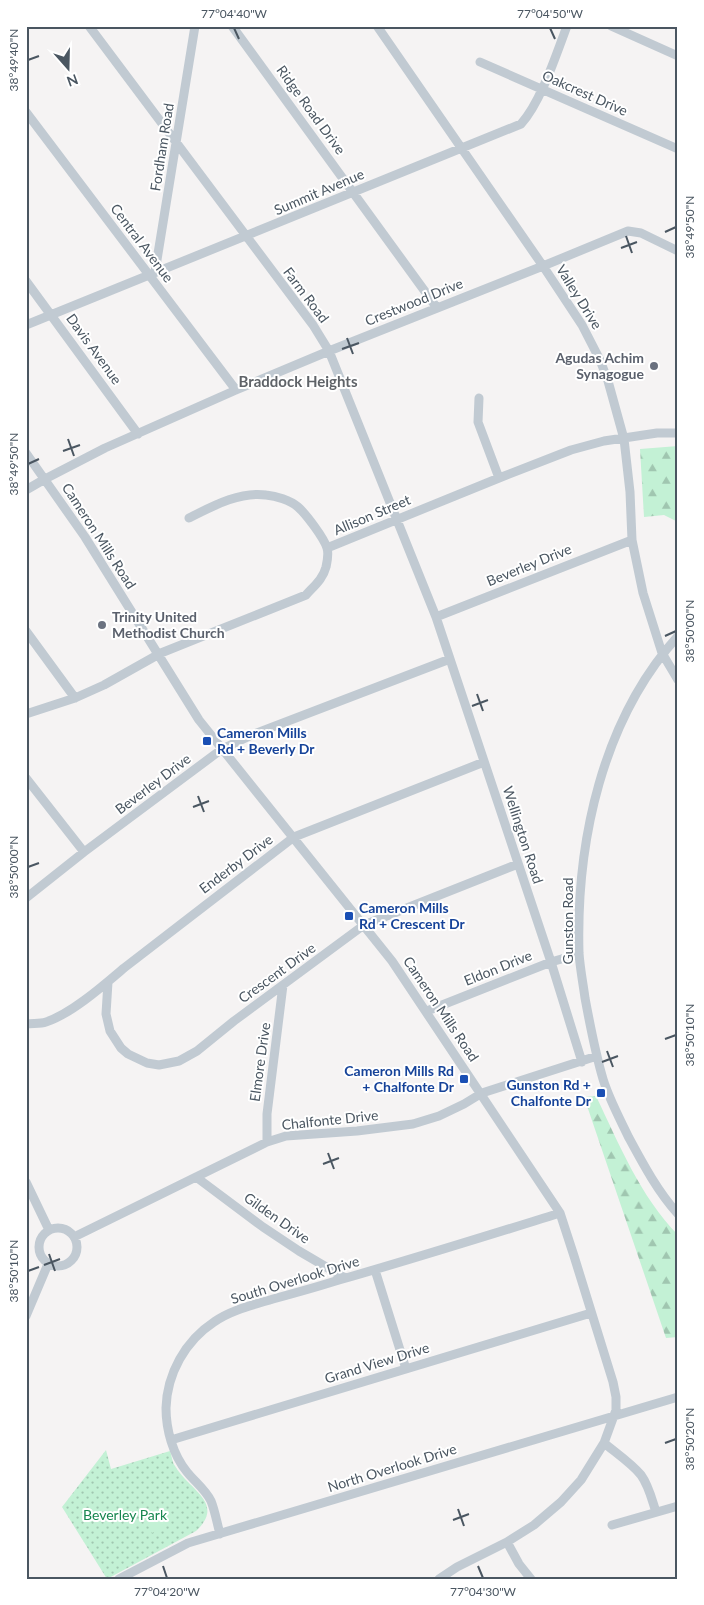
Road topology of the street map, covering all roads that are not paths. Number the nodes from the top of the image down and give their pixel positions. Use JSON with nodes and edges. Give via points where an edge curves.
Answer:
{"nodes":[{"id":1,"x":89,"y":26,"type":"edge"},
{"id":2,"x":195,"y":26,"type":"edge"},
{"id":3,"x":232,"y":26,"type":"edge"},
{"id":4,"x":376,"y":26,"type":"edge"},
{"id":5,"x":567,"y":26,"type":"edge"},
{"id":6,"x":611,"y":26,"type":"edge"},
{"id":7,"x":678,"y":56,"type":"edge"},
{"id":8,"x":480,"y":62,"type":"dead end"},
{"id":9,"x":542,"y":88,"type":"junction"},
{"id":10,"x":26,"y":112,"type":"edge"},
{"id":11,"x":176,"y":144,"type":"junction"},
{"id":12,"x":462,"y":149,"type":"junction"},
{"id":13,"x":678,"y":149,"type":"edge"},
{"id":14,"x":354,"y":192,"type":"junction"},
{"id":15,"x":246,"y":237,"type":"junction"},
{"id":16,"x":678,"y":251,"type":"edge"},
{"id":17,"x":543,"y":266,"type":"junction"},
{"id":18,"x":152,"y":273,"type":"junction"},
{"id":19,"x":26,"y":281,"type":"edge"},
{"id":20,"x":437,"y":308,"type":"junction"},
{"id":21,"x":52,"y":314,"type":"junction"},
{"id":22,"x":26,"y":325,"type":"edge"},
{"id":23,"x":329,"y":351,"type":"junction"},
{"id":24,"x":236,"y":390,"type":"junction"},
{"id":25,"x":479,"y":398,"type":"dead end"},
{"id":26,"x":678,"y":433,"type":"edge"},
{"id":27,"x":138,"y":434,"type":"junction"},
{"id":28,"x":624,"y":439,"type":"junction"},
{"id":29,"x":26,"y":453,"type":"edge"},
{"id":30,"x":45,"y":478,"type":"junction"},
{"id":31,"x":499,"y":478,"type":"junction"},
{"id":32,"x":26,"y":490,"type":"edge"},
{"id":33,"x":189,"y":518,"type":"dead end"},
{"id":34,"x":397,"y":519,"type":"junction"},
{"id":35,"x":632,"y":540,"type":"junction"},
{"id":36,"x":327,"y":548,"type":"junction"},
{"id":37,"x":436,"y":617,"type":"junction"},
{"id":38,"x":26,"y":631,"type":"edge"},
{"id":39,"x":678,"y":636,"type":"edge"},
{"id":40,"x":662,"y":653,"type":"junction"},
{"id":41,"x":158,"y":654,"type":"junction"},
{"id":42,"x":450,"y":659,"type":"junction"},
{"id":43,"x":678,"y":680,"type":"edge"},
{"id":44,"x":75,"y":698,"type":"junction"},
{"id":45,"x":26,"y":714,"type":"edge"},
{"id":46,"x":222,"y":749,"type":"junction"},
{"id":47,"x":484,"y":762,"type":"junction"},
{"id":48,"x":26,"y":778,"type":"edge"},
{"id":49,"x":294,"y":837,"type":"junction"},
{"id":50,"x":84,"y":852,"type":"junction"},
{"id":51,"x":518,"y":864,"type":"junction"},
{"id":52,"x":26,"y":898,"type":"edge"},
{"id":53,"x":364,"y":925,"type":"junction"},
{"id":54,"x":579,"y":954,"type":"junction"},
{"id":55,"x":551,"y":962,"type":"junction"},
{"id":56,"x":108,"y":982,"type":"junction"},
{"id":57,"x":283,"y":985,"type":"junction"},
{"id":58,"x":427,"y":1011,"type":"junction"},
{"id":59,"x":26,"y":1024,"type":"edge"},
{"id":60,"x":597,"y":1056,"type":"junction"},
{"id":61,"x":582,"y":1062,"type":"junction"},
{"id":62,"x":482,"y":1093,"type":"junction"},
{"id":63,"x":266,"y":1142,"type":"junction"},
{"id":64,"x":196,"y":1177,"type":"junction"},
{"id":65,"x":26,"y":1182,"type":"edge"},
{"id":66,"x":560,"y":1214,"type":"junction"},
{"id":67,"x":678,"y":1214,"type":"edge"},
{"id":68,"x":49,"y":1230,"type":"junction"},
{"id":69,"x":74,"y":1237,"type":"junction"},
{"id":70,"x":48,"y":1264,"type":"junction"},
{"id":71,"x":375,"y":1270,"type":"junction"},
{"id":72,"x":345,"y":1278,"type":"junction"},
{"id":73,"x":27,"y":1312,"type":"edge"},
{"id":74,"x":592,"y":1313,"type":"junction"},
{"id":75,"x":406,"y":1369,"type":"junction"},
{"id":76,"x":678,"y":1396,"type":"edge"},
{"id":77,"x":614,"y":1416,"type":"junction"},
{"id":78,"x":171,"y":1440,"type":"junction"},
{"id":79,"x":604,"y":1443,"type":"junction"},
{"id":80,"x":678,"y":1506,"type":"edge"},
{"id":81,"x":656,"y":1512,"type":"junction"},
{"id":82,"x":612,"y":1525,"type":"dead end"},
{"id":83,"x":220,"y":1534,"type":"junction"},
{"id":84,"x":507,"y":1542,"type":"junction"},
{"id":85,"x":119,"y":1579,"type":"edge"},
{"id":86,"x":439,"y":1579,"type":"edge"},
{"id":87,"x":531,"y":1579,"type":"edge"}],
"edges":[{"from":1,"to":11,"type":"street","name":"Farm Road"},
{"from":2,"to":11,"type":"street","name":"Fordham Road"},
{"from":3,"to":14,"type":"street","name":"Ridge Road Drive"},
{"from":4,"to":12,"type":"street","name":"Valley Drive"},
{"from":5,"to":9,"type":"street","name":"Summit Avenue"},
{"from":6,"to":7,"type":"street"},
{"from":8,"to":9,"type":"street","name":"Oakcrest Drive"},
{"from":9,"to":12,"type":"street","name":"Summit Avenue","via":[[521,124]]},
{"from":9,"to":13,"type":"street","name":"Oakcrest Drive"},
{"from":10,"to":18,"type":"street","name":"Central Avenue"},
{"from":11,"to":15,"type":"street","name":"Farm Road"},
{"from":11,"to":18,"type":"street","name":"Fordham Road"},
{"from":12,"to":14,"type":"street","name":"Summit Avenue"},
{"from":12,"to":17,"type":"street","name":"Valley Drive"},
{"from":14,"to":15,"type":"street","name":"Summit Avenue"},
{"from":14,"to":20,"type":"street","name":"Ridge Road Drive"},
{"from":15,"to":18,"type":"street","name":"Summit Avenue"},
{"from":15,"to":23,"type":"street","name":"Farm Road"},
{"from":16,"to":17,"type":"street","name":"Crestwood Drive","via":[[641,233],[628,231]]},
{"from":17,"to":20,"type":"street","name":"Crestwood Drive"},
{"from":17,"to":28,"type":"street","name":"Valley Drive","via":[[593,346],[608,381]]},
{"from":18,"to":21,"type":"street","name":"Summit Avenue"},
{"from":18,"to":24,"type":"street","name":"Central Avenue"},
{"from":19,"to":21,"type":"street","name":"Davis Avenue"},
{"from":20,"to":23,"type":"street","name":"Crestwood Drive"},
{"from":21,"to":22,"type":"street","name":"Summit Avenue"},
{"from":21,"to":27,"type":"street","name":"Davis Avenue"},
{"from":23,"to":24,"type":"street","name":"Crestwood Drive"},
{"from":23,"to":34,"type":"street","name":"Farm Road"},
{"from":24,"to":27,"type":"street","name":"Crestwood Drive"},
{"from":25,"to":31,"type":"street","via":[[478,422]]},
{"from":26,"to":28,"type":"street","name":"Allison Street"},
{"from":27,"to":30,"type":"street","name":"Crestwood Drive"},
{"from":28,"to":31,"type":"street","name":"Allison Street","via":[[572,450]]},
{"from":28,"to":35,"type":"street","name":"Valley Drive"},
{"from":29,"to":30,"type":"street","name":"Cameron Mills Road"},
{"from":30,"to":32,"type":"street","name":"Crestwood Drive"},
{"from":30,"to":41,"type":"street","name":"Cameron Mills Road"},
{"from":31,"to":34,"type":"street","name":"Allison Street"},
{"from":33,"to":36,"type":"street","via":[[246,496],[277,497],[299,508]]},
{"from":34,"to":36,"type":"street","name":"Allison Street"},
{"from":34,"to":37,"type":"street","name":"Farm Road"},
{"from":35,"to":37,"type":"street","name":"Beverley Drive"},
{"from":35,"to":40,"type":"street","name":"Valley Drive","via":[[643,593]]},
{"from":36,"to":41,"type":"street","name":"Allison Street","via":[[324,574],[306,595]]},
{"from":37,"to":42,"type":"street","name":"Wellington Road"},
{"from":38,"to":44,"type":"street"},
{"from":39,"to":40,"type":"street","name":"Gunston Road"},
{"from":40,"to":43,"type":"street","name":"Valley Drive"},
{"from":40,"to":54,"type":"street","name":"Gunston Road","via":[[620,725],[598,790],[584,855]]},
{"from":41,"to":44,"type":"street","name":"Allison Street"},
{"from":41,"to":46,"type":"street","name":"Cameron Mills Road","via":[[190,707]]},
{"from":42,"to":46,"type":"street","name":"Beverley Drive"},
{"from":42,"to":47,"type":"street","name":"Wellington Road"},
{"from":44,"to":45,"type":"street","name":"Allison Street"},
{"from":46,"to":49,"type":"street","name":"Cameron Mills Road"},
{"from":46,"to":50,"type":"street","name":"Beverley Drive"},
{"from":47,"to":49,"type":"street","name":"Enderby Drive"},
{"from":47,"to":51,"type":"street","name":"Wellington Road"},
{"from":48,"to":50,"type":"street"},
{"from":49,"to":53,"type":"street","name":"Cameron Mills Road"},
{"from":49,"to":56,"type":"street","name":"Enderby Drive"},
{"from":50,"to":52,"type":"street","name":"Beverley Drive"},
{"from":51,"to":53,"type":"street","name":"Crescent Drive"},
{"from":51,"to":55,"type":"street","name":"Wellington Road"},
{"from":53,"to":57,"type":"street","name":"Crescent Drive"},
{"from":53,"to":58,"type":"street","name":"Cameron Mills Road"},
{"from":54,"to":55,"type":"street","name":"Eldon Drive"},
{"from":54,"to":60,"type":"street","name":"Gunston Road"},
{"from":55,"to":58,"type":"street","name":"Eldon Drive"},
{"from":55,"to":61,"type":"street","name":"Wellington Road"},
{"from":56,"to":57,"type":"street","name":"Crescent Drive","via":[[106,1014],[114,1040],[128,1054],[159,1065],[179,1061],[197,1051]]},
{"from":56,"to":59,"type":"street","name":"Enderby Drive","via":[[56,1018]]},
{"from":57,"to":63,"type":"street","name":"Elmore Drive"},
{"from":58,"to":62,"type":"street","name":"Cameron Mills Road"},
{"from":60,"to":61,"type":"street","name":"Chalfonte Drive"},
{"from":60,"to":67,"type":"street","name":"Gunston Road","via":[[607,1088],[637,1152]]},
{"from":61,"to":62,"type":"street","name":"Chalfonte Drive"},
{"from":62,"to":63,"type":"street","name":"Chalfonte Drive","via":[[439,1116],[413,1124],[366,1131],[286,1136]]},
{"from":62,"to":66,"type":"street","name":"Cameron Mills Road"},
{"from":63,"to":64,"type":"street","name":"Chalfonte Drive"},
{"from":64,"to":69,"type":"street","name":"Chalfonte Drive"},
{"from":64,"to":72,"type":"street","name":"Gilden Drive","via":[[292,1246]]},
{"from":65,"to":68,"type":"street"},
{"from":66,"to":71,"type":"street","name":"South Overlook Drive"},
{"from":66,"to":74,"type":"street","name":"Cameron Mills Road"},
{"from":68,"to":69,"type":"street","via":[[64,1229]]},
{"from":68,"to":70,"type":"street","via":[[42,1236],[38,1248]]},
{"from":69,"to":70,"type":"street","via":[[78,1248],[73,1260],[61,1266]]},
{"from":70,"to":73,"type":"street"},
{"from":71,"to":72,"type":"street","name":"South Overlook Drive"},
{"from":71,"to":75,"type":"street"},
{"from":72,"to":78,"type":"street","name":"South Overlook Drive","via":[[234,1312],[213,1322],[196,1336],[180,1358],[170,1381],[166,1408]]},
{"from":74,"to":75,"type":"street","name":"Grand View Drive"},
{"from":74,"to":77,"type":"street","name":"Cameron Mills Road","via":[[613,1382],[616,1397]]},
{"from":75,"to":78,"type":"street","name":"Grand View Drive"},
{"from":76,"to":77,"type":"street","name":"North Overlook Drive"},
{"from":77,"to":79,"type":"street","name":"Cameron Mills Road"},
{"from":77,"to":83,"type":"street","name":"North Overlook Drive"},
{"from":78,"to":83,"type":"street","name":"South Overlook Drive","via":[[180,1463],[211,1502]]},
{"from":79,"to":81,"type":"street","via":[[641,1476]]},
{"from":79,"to":84,"type":"street","name":"Cameron Mills Road","via":[[581,1480],[561,1502]]},
{"from":80,"to":81,"type":"street"},
{"from":81,"to":82,"type":"street"},
{"from":83,"to":85,"type":"street","name":"North Overlook Drive","via":[[188,1543]]},
{"from":84,"to":86,"type":"street","name":"Cameron Mills Road"},
{"from":84,"to":87,"type":"street"}]}
